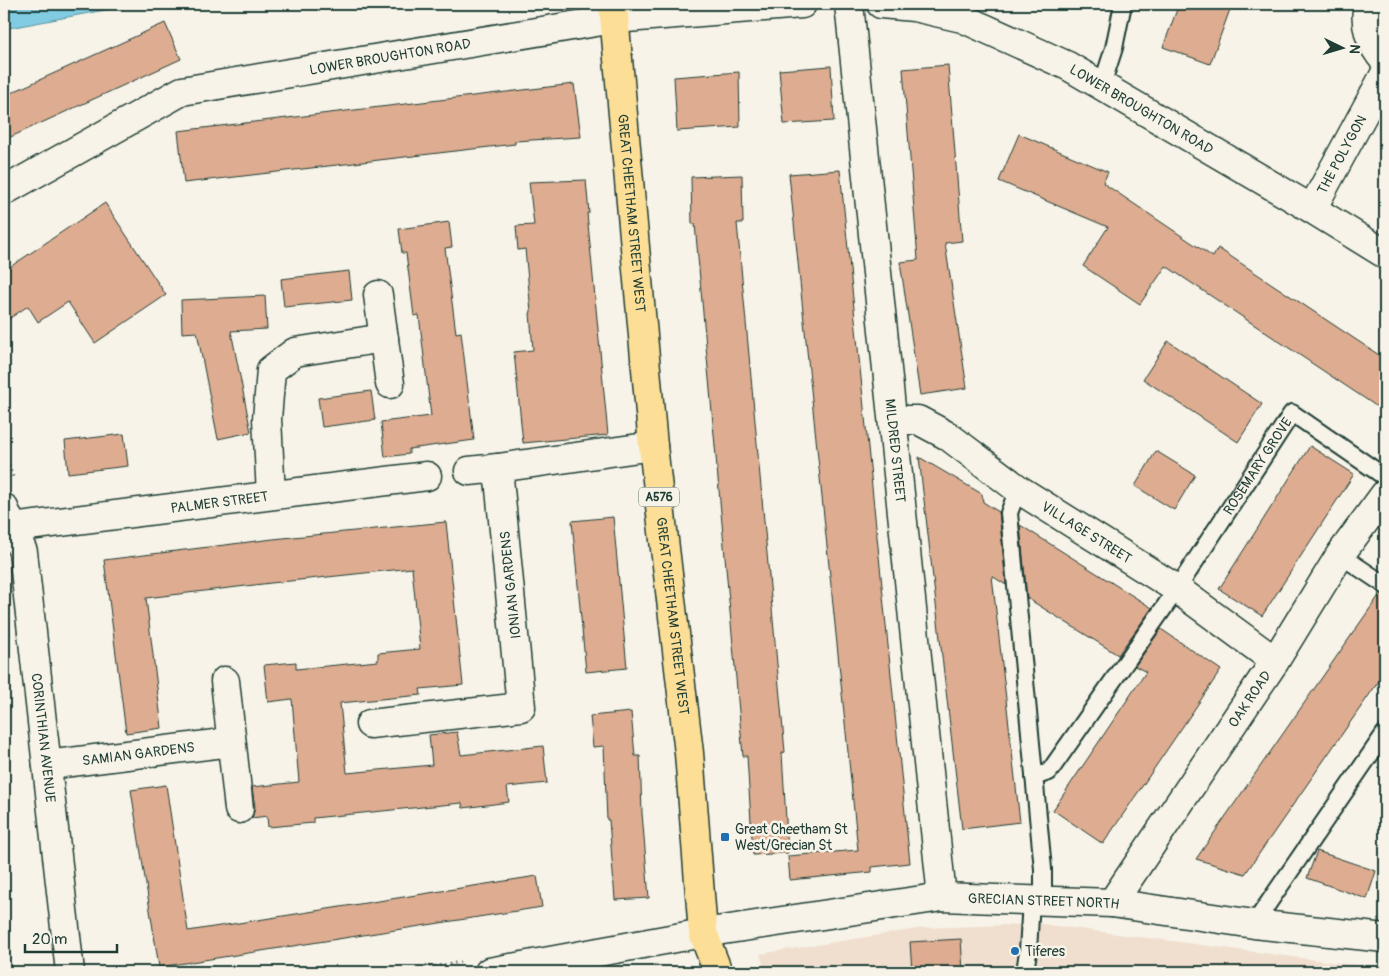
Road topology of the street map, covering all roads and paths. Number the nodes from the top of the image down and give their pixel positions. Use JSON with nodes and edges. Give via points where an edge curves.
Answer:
{"nodes":[{"id":1,"x":802,"y":4,"type":"edge"},
{"id":2,"x":849,"y":4,"type":"edge"},
{"id":3,"x":881,"y":4,"type":"edge"},
{"id":4,"x":1123,"y":4,"type":"edge"},
{"id":5,"x":1368,"y":4,"type":"edge"},
{"id":6,"x":614,"y":11,"type":"edge"},
{"id":7,"x":1385,"y":61,"type":"edge"},
{"id":8,"x":1385,"y":74,"type":"edge"},
{"id":9,"x":1102,"y":86,"type":"junction"},
{"id":10,"x":4,"y":190,"type":"edge"},
{"id":11,"x":1312,"y":209,"type":"junction"},
{"id":12,"x":1385,"y":254,"type":"edge"},
{"id":13,"x":378,"y":295,"type":"dead end"},
{"id":14,"x":384,"y":338,"type":"junction"},
{"id":15,"x":390,"y":384,"type":"dead end"},
{"id":16,"x":893,"y":420,"type":"junction"},
{"id":17,"x":653,"y":446,"type":"junction"},
{"id":18,"x":498,"y":468,"type":"junction"},
{"id":19,"x":469,"y":471,"type":"dead end"},
{"id":20,"x":427,"y":476,"type":"dead end"},
{"id":21,"x":1385,"y":477,"type":"edge"},
{"id":22,"x":1018,"y":489,"type":"junction"},
{"id":23,"x":1385,"y":494,"type":"edge"},
{"id":24,"x":271,"y":495,"type":"junction"},
{"id":25,"x":11,"y":537,"type":"edge"},
{"id":26,"x":1340,"y":555,"type":"junction"},
{"id":27,"x":1385,"y":585,"type":"edge"},
{"id":28,"x":1177,"y":588,"type":"junction"},
{"id":29,"x":1275,"y":661,"type":"junction"},
{"id":30,"x":224,"y":681,"type":"dead end"},
{"id":31,"x":370,"y":724,"type":"dead end"},
{"id":32,"x":1385,"y":733,"type":"edge"},
{"id":33,"x":231,"y":742,"type":"junction"},
{"id":34,"x":47,"y":765,"type":"junction"},
{"id":35,"x":1034,"y":777,"type":"junction"},
{"id":36,"x":239,"y":808,"type":"dead end"},
{"id":37,"x":942,"y":897,"type":"junction"},
{"id":38,"x":1037,"y":900,"type":"junction"},
{"id":39,"x":1112,"y":903,"type":"junction"},
{"id":40,"x":1254,"y":924,"type":"junction"},
{"id":41,"x":704,"y":933,"type":"junction"},
{"id":42,"x":1385,"y":938,"type":"edge"},
{"id":43,"x":463,"y":962,"type":"dead end"},
{"id":44,"x":70,"y":972,"type":"edge"},
{"id":45,"x":400,"y":972,"type":"edge"},
{"id":46,"x":488,"y":972,"type":"edge"},
{"id":47,"x":718,"y":972,"type":"edge"},
{"id":48,"x":1025,"y":972,"type":"edge"}],
"edges":[{"from":1,"to":6,"type":"street","name":"LOWER BROUGHTON ROAD"},
{"from":2,"to":16,"type":"street","name":"MILDRED STREET"},
{"from":3,"to":9,"type":"street","name":"LOWER BROUGHTON ROAD","via":[[914,7],[962,18],[1068,66]]},
{"from":4,"to":9,"type":"lane"},
{"from":5,"to":7,"type":"street","via":[[1368,32]]},
{"from":6,"to":10,"type":"street","name":"LOWER BROUGHTON ROAD","via":[[182,91]]},
{"from":6,"to":17,"type":"highway","name":"GREAT CHEETHAM STREET WEST","number":"A576"},
{"from":8,"to":11,"type":"street","name":"THE POLYGON"},
{"from":9,"to":11,"type":"street","name":"LOWER BROUGHTON ROAD"},
{"from":11,"to":12,"type":"street","name":"LOWER BROUGHTON ROAD"},
{"from":13,"to":14,"type":"street"},
{"from":14,"to":15,"type":"street"},
{"from":14,"to":24,"type":"street","via":[[295,352],[271,370],[266,419]]},
{"from":16,"to":22,"type":"street","name":"VILLAGE STREET","via":[[918,420],[948,436]]},
{"from":16,"to":37,"type":"street","name":"MILDRED STREET"},
{"from":17,"to":18,"type":"street"},
{"from":17,"to":41,"type":"highway","name":"GREAT CHEETHAM STREET WEST","number":"A576","via":[[689,753]]},
{"from":18,"to":19,"type":"street"},
{"from":18,"to":31,"type":"street","name":"IONIAN GARDENS","via":[[522,706]]},
{"from":20,"to":24,"type":"street","name":"PALMER STREET"},
{"from":21,"to":28,"type":"lane","name":"ROSEMARY GROVE","via":[[1292,413]]},
{"from":22,"to":28,"type":"street","name":"VILLAGE STREET"},
{"from":22,"to":35,"type":"lane","via":[[1010,513]]},
{"from":23,"to":26,"type":"street","name":"OAK ROAD"},
{"from":24,"to":25,"type":"street","name":"PALMER STREET"},
{"from":25,"to":34,"type":"street","name":"CORINTHIAN AVENUE"},
{"from":26,"to":27,"type":"lane"},
{"from":26,"to":29,"type":"street","name":"OAK ROAD"},
{"from":28,"to":29,"type":"street","name":"VILLAGE STREET"},
{"from":28,"to":35,"type":"lane","via":[[1049,772]]},
{"from":29,"to":39,"type":"street","name":"OAK ROAD"},
{"from":30,"to":33,"type":"street"},
{"from":32,"to":40,"type":"lane"},
{"from":33,"to":34,"type":"street","name":"SAMIAN GARDENS"},
{"from":33,"to":36,"type":"street"},
{"from":34,"to":44,"type":"street","name":"CORINTHIAN AVENUE"},
{"from":35,"to":38,"type":"lane","via":[[1043,869]]},
{"from":37,"to":38,"type":"street","name":"GRECIAN STREET NORTH"},
{"from":37,"to":41,"type":"street","name":"GRECIAN STREET NORTH"},
{"from":38,"to":39,"type":"street","name":"GRECIAN STREET NORTH"},
{"from":38,"to":48,"type":"lane"},
{"from":39,"to":40,"type":"street","name":"GRECIAN STREET NORTH"},
{"from":40,"to":42,"type":"street","name":"GRECIAN STREET NORTH"},
{"from":41,"to":46,"type":"street","name":"GRECIAN STREET NORTH"},
{"from":41,"to":47,"type":"highway","name":"GREAT CHEETHAM STREET WEST","number":"A576"},
{"from":43,"to":45,"type":"path"}]}
